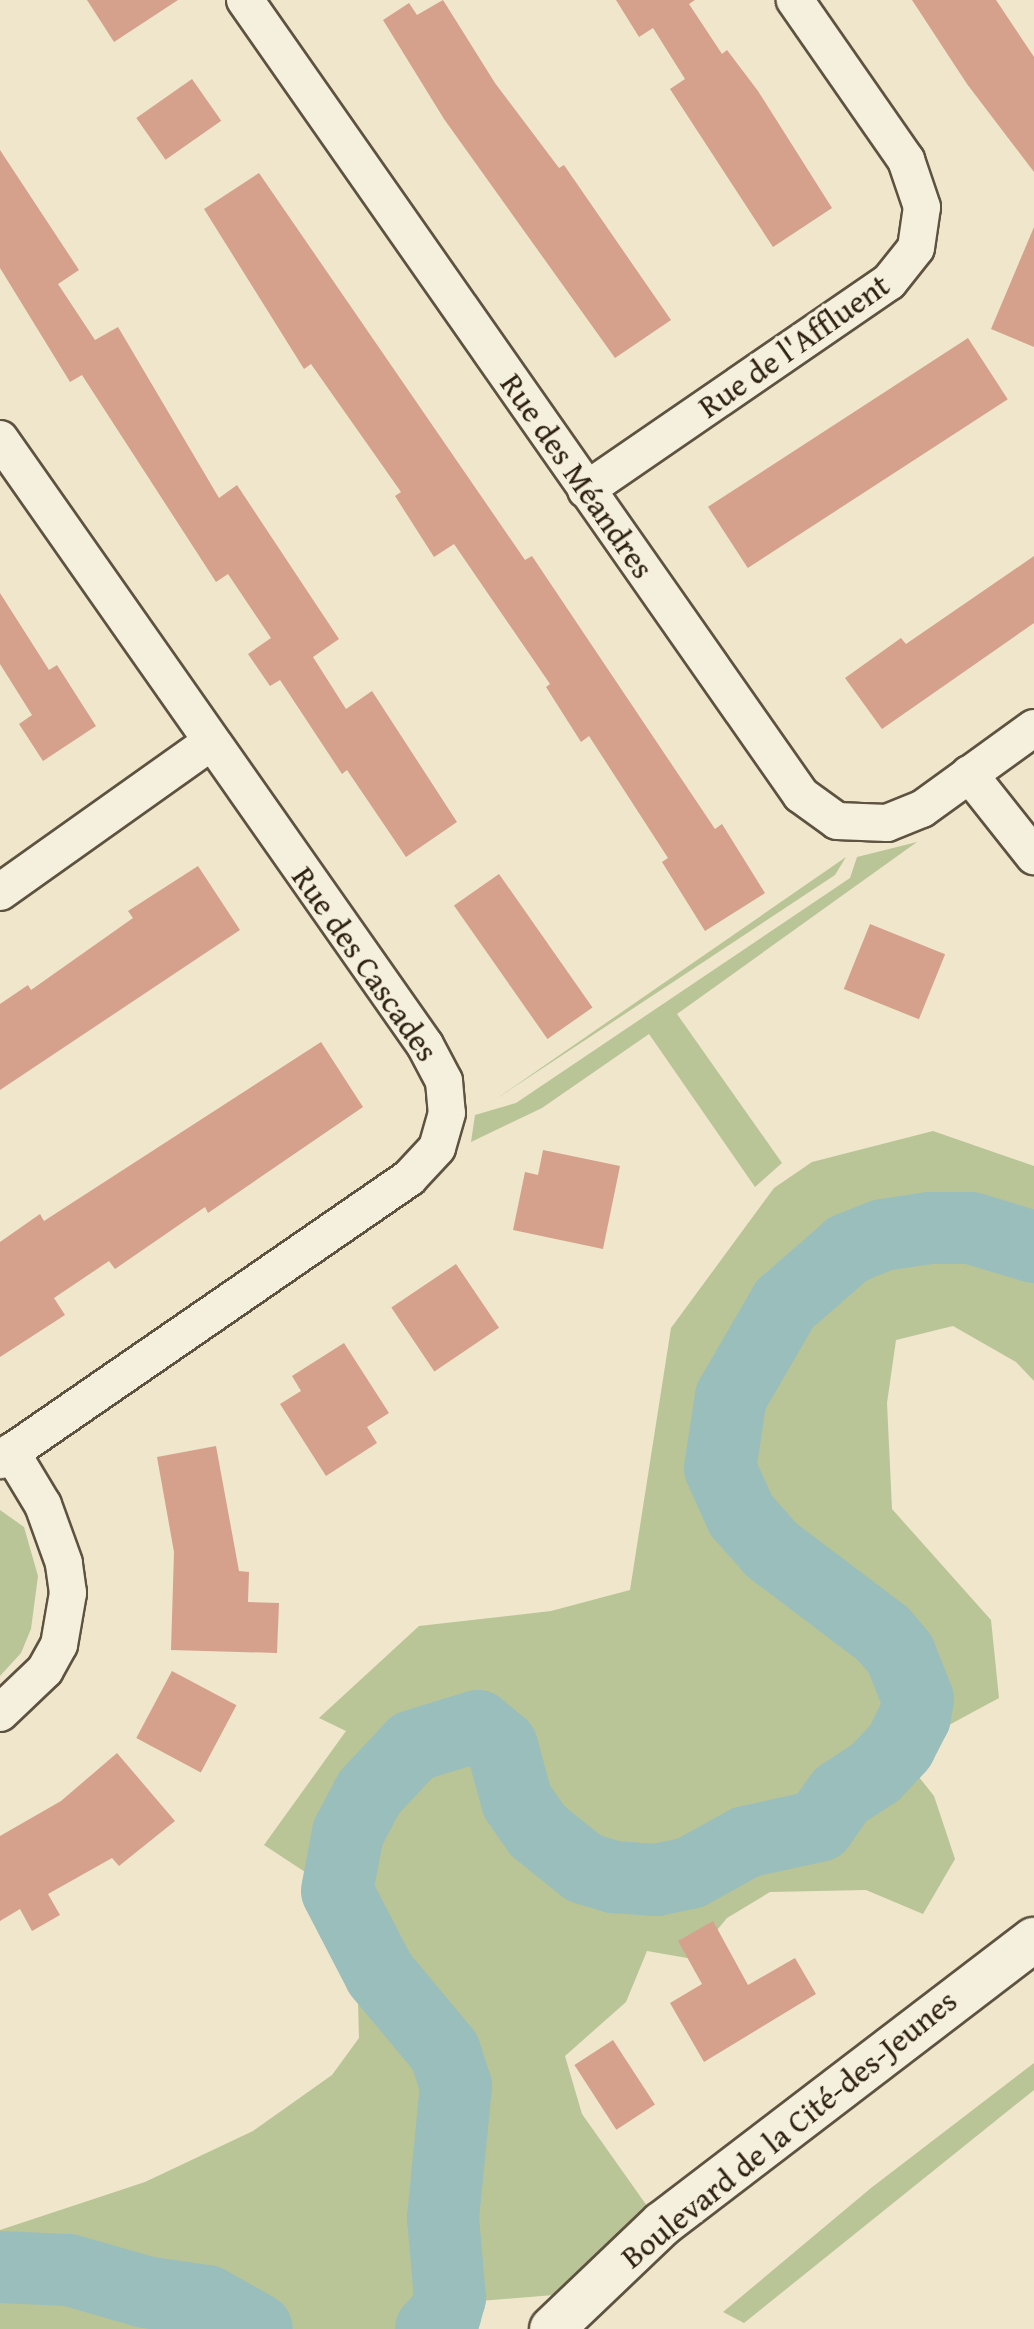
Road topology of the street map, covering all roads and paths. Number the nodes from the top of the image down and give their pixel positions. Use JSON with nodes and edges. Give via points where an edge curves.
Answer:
{"nodes":[{"id":1,"x":245,"y":0,"type":"edge"},
{"id":2,"x":795,"y":0,"type":"edge"},
{"id":3,"x":0,"y":439,"type":"edge"},
{"id":4,"x":586,"y":490,"type":"junction"},
{"id":5,"x":1034,"y":728,"type":"edge"},
{"id":6,"x":211,"y":742,"type":"junction"},
{"id":7,"x":969,"y":774,"type":"junction"},
{"id":8,"x":1034,"y":856,"type":"edge"},
{"id":9,"x":0,"y":892,"type":"edge"},
{"id":10,"x":5,"y":1456,"type":"edge"},
{"id":11,"x":0,"y":1713,"type":"edge"},
{"id":12,"x":1034,"y":1940,"type":"edge"},
{"id":13,"x":552,"y":2329,"type":"edge"}],
"edges":[{"from":1,"to":4,"type":"street","name":"Rue des Méandres"},
{"from":2,"to":4,"type":"street","name":"Rue de l'Affluent","via":[[906,160],[922,207],[916,248],[889,282]]},
{"from":3,"to":6,"type":"street","name":"Rue des Cascades"},
{"from":4,"to":7,"type":"street","name":"Rue des Méandres","via":[[792,785],[824,815],[854,824],[887,823],[922,809]]},
{"from":5,"to":7,"type":"street","name":"Rue des Méandres"},
{"from":6,"to":9,"type":"street"},
{"from":6,"to":10,"type":"street","name":"Rue des Cascades","via":[[433,1057],[447,1094],[443,1137],[409,1178]]},
{"from":7,"to":8,"type":"street"},
{"from":10,"to":11,"type":"street","name":"Rue des Cascades","via":[[43,1505],[64,1563],[68,1593],[59,1645],[45,1670]]},
{"from":12,"to":13,"type":"main road","name":"Boulevard de la Cité-des-Jeunes","via":[[662,2224]]}]}
